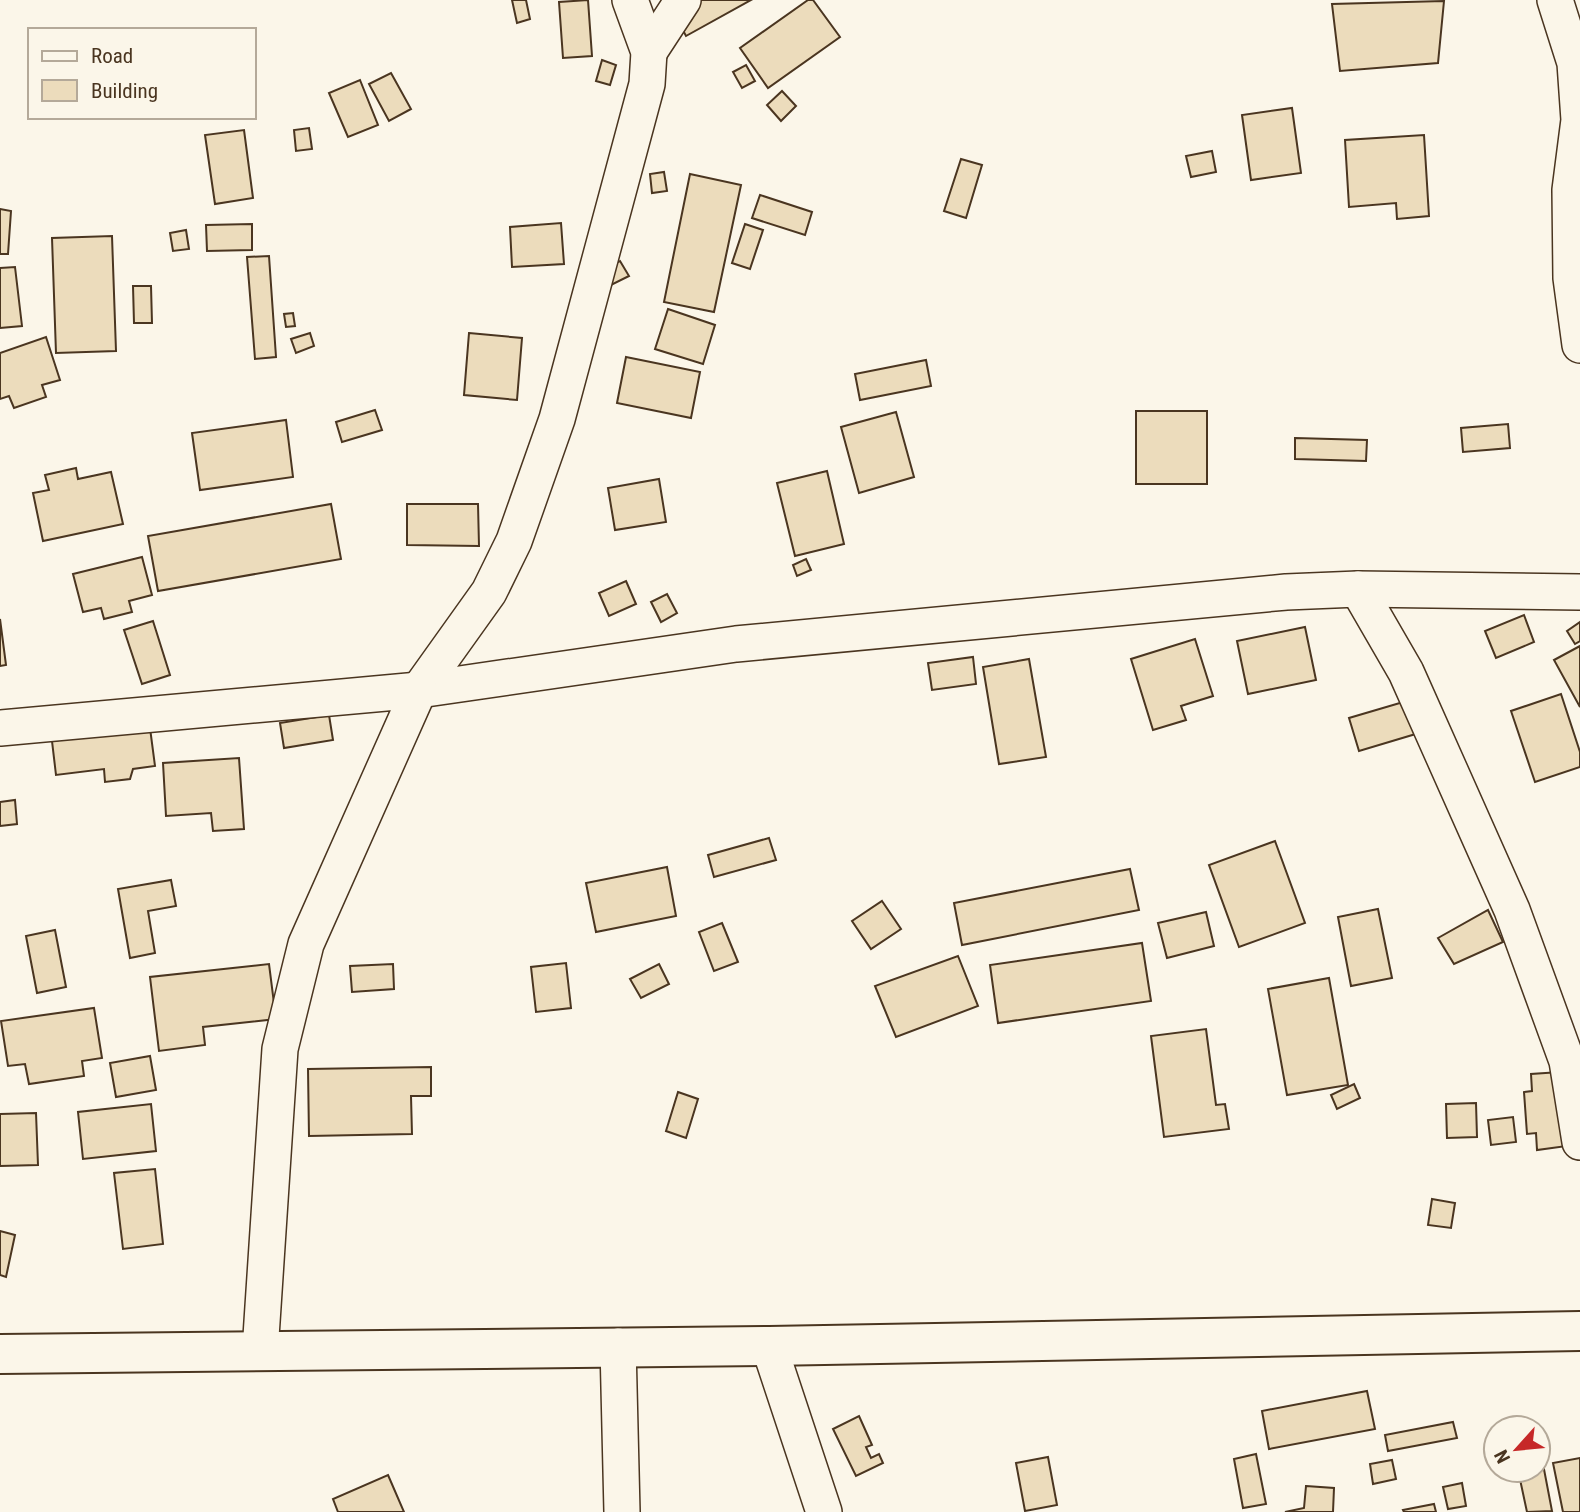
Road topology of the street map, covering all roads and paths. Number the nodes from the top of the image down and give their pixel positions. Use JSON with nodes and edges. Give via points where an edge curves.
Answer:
{"nodes":[{"id":1,"x":630,"y":0,"type":"edge"},
{"id":2,"x":683,"y":0,"type":"edge"},
{"id":3,"x":1555,"y":0,"type":"edge"},
{"id":4,"x":649,"y":52,"type":"junction"},
{"id":5,"x":1580,"y":345,"type":"edge"},
{"id":6,"x":1358,"y":589,"type":"junction"},
{"id":7,"x":1580,"y":592,"type":"edge"},
{"id":8,"x":419,"y":690,"type":"junction"},
{"id":9,"x":0,"y":728,"type":"edge"},
{"id":10,"x":1580,"y":1142,"type":"edge"},
{"id":11,"x":1580,"y":1331,"type":"edge"},
{"id":12,"x":618,"y":1346,"type":"junction"},
{"id":13,"x":769,"y":1346,"type":"junction"},
{"id":14,"x":260,"y":1352,"type":"junction"},
{"id":15,"x":0,"y":1354,"type":"edge"},
{"id":16,"x":622,"y":1512,"type":"edge"},
{"id":17,"x":824,"y":1512,"type":"edge"}],
"edges":[{"from":1,"to":4,"type":"street"},
{"from":2,"to":4,"type":"street"},
{"from":3,"to":5,"type":"street","via":[[1575,63],[1579,120],[1570,190],[1571,265]]},
{"from":4,"to":8,"type":"street","via":[[647,84],[557,419],[514,541],[489,592]]},
{"from":6,"to":7,"type":"street"},
{"from":6,"to":8,"type":"street","via":[[736,644]]},
{"from":6,"to":10,"type":"street","via":[[1406,672],[1512,910],[1567,1061]]},
{"from":8,"to":9,"type":"street"},
{"from":8,"to":14,"type":"street","via":[[306,944],[280,1049]]},
{"from":11,"to":13,"type":"main road"},
{"from":12,"to":13,"type":"main road"},
{"from":12,"to":14,"type":"main road"},
{"from":12,"to":16,"type":"street"},
{"from":13,"to":17,"type":"street"},
{"from":14,"to":15,"type":"main road"}]}
